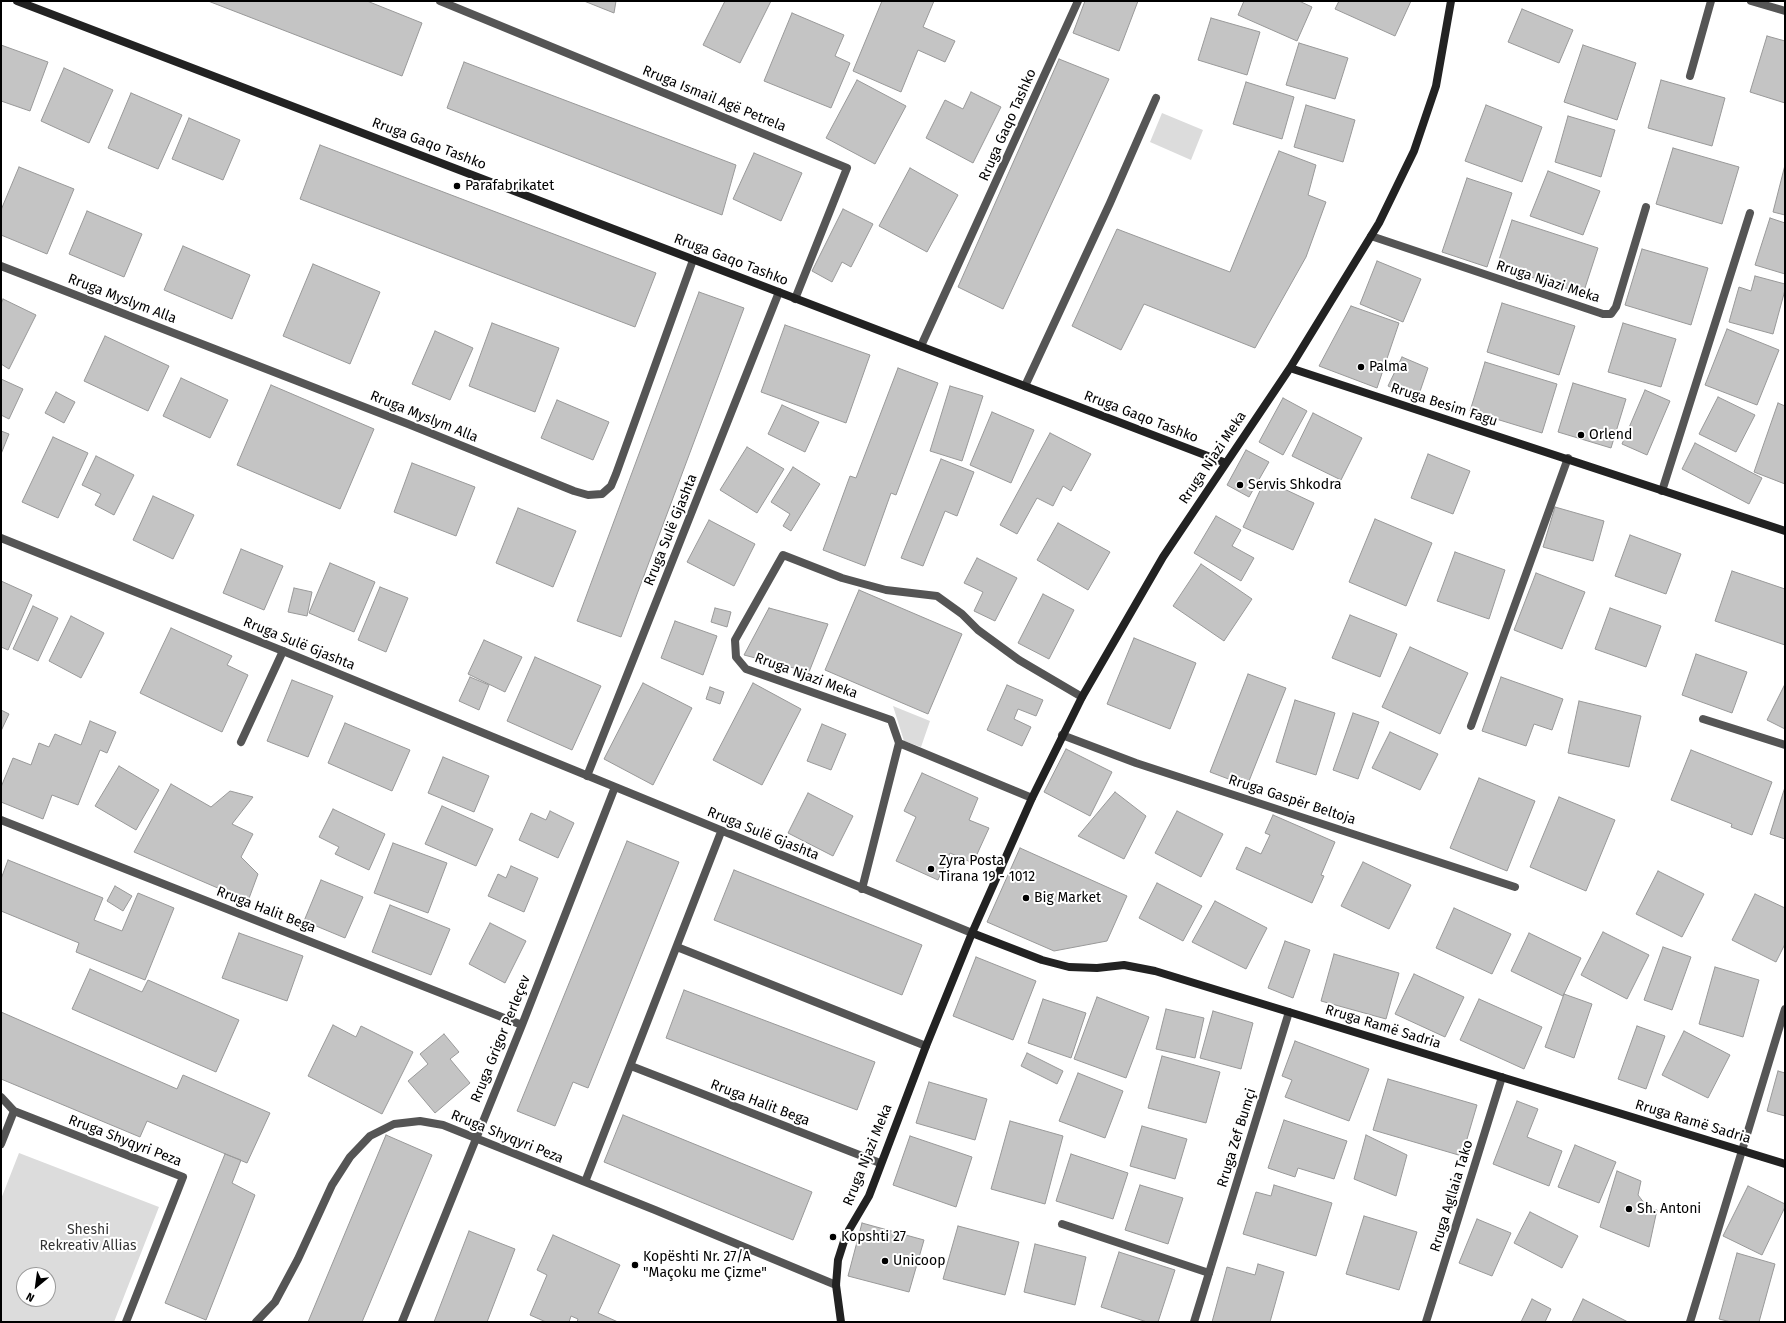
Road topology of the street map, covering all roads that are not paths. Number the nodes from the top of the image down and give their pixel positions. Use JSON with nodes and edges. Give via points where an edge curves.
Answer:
{"nodes":[{"id":1,"x":17,"y":1,"type":"edge"},
{"id":2,"x":440,"y":1,"type":"edge"},
{"id":3,"x":1078,"y":1,"type":"edge"},
{"id":4,"x":1451,"y":1,"type":"edge"},
{"id":5,"x":1711,"y":1,"type":"edge"},
{"id":6,"x":1751,"y":1,"type":"edge"},
{"id":7,"x":1785,"y":11,"type":"edge"},
{"id":8,"x":1690,"y":76,"type":"dead end"},
{"id":9,"x":1156,"y":98,"type":"dead end"},
{"id":10,"x":1646,"y":207,"type":"dead end"},
{"id":11,"x":1750,"y":213,"type":"dead end"},
{"id":12,"x":1371,"y":236,"type":"junction"},
{"id":13,"x":693,"y":260,"type":"junction"},
{"id":14,"x":1,"y":266,"type":"edge"},
{"id":15,"x":779,"y":292,"type":"junction"},
{"id":16,"x":795,"y":299,"type":"junction"},
{"id":17,"x":921,"y":346,"type":"junction"},
{"id":18,"x":1290,"y":368,"type":"junction"},
{"id":19,"x":1025,"y":386,"type":"junction"},
{"id":20,"x":1568,"y":458,"type":"junction"},
{"id":21,"x":1226,"y":463,"type":"junction"},
{"id":22,"x":1662,"y":490,"type":"junction"},
{"id":23,"x":1785,"y":531,"type":"edge"},
{"id":24,"x":1,"y":538,"type":"edge"},
{"id":25,"x":283,"y":651,"type":"junction"},
{"id":26,"x":1082,"y":697,"type":"junction"},
{"id":27,"x":1703,"y":719,"type":"dead end"},
{"id":28,"x":1471,"y":726,"type":"dead end"},
{"id":29,"x":1062,"y":735,"type":"junction"},
{"id":30,"x":242,"y":742,"type":"dead end"},
{"id":31,"x":899,"y":743,"type":"junction"},
{"id":32,"x":1785,"y":745,"type":"edge"},
{"id":33,"x":587,"y":776,"type":"junction"},
{"id":34,"x":615,"y":787,"type":"junction"},
{"id":35,"x":1032,"y":798,"type":"junction"},
{"id":36,"x":1,"y":820,"type":"edge"},
{"id":37,"x":721,"y":832,"type":"junction"},
{"id":38,"x":1515,"y":887,"type":"dead end"},
{"id":39,"x":862,"y":889,"type":"junction"},
{"id":40,"x":972,"y":934,"type":"junction"},
{"id":41,"x":677,"y":947,"type":"junction"},
{"id":42,"x":1785,"y":1009,"type":"edge"},
{"id":43,"x":1289,"y":1012,"type":"junction"},
{"id":44,"x":522,"y":1025,"type":"junction"},
{"id":45,"x":926,"y":1046,"type":"junction"},
{"id":46,"x":631,"y":1066,"type":"junction"},
{"id":47,"x":1502,"y":1077,"type":"junction"},
{"id":48,"x":1,"y":1097,"type":"edge"},
{"id":49,"x":14,"y":1111,"type":"junction"},
{"id":50,"x":475,"y":1138,"type":"junction"},
{"id":51,"x":1,"y":1144,"type":"edge"},
{"id":52,"x":1743,"y":1152,"type":"junction"},
{"id":53,"x":880,"y":1163,"type":"junction"},
{"id":54,"x":1785,"y":1164,"type":"edge"},
{"id":55,"x":585,"y":1182,"type":"junction"},
{"id":56,"x":1062,"y":1224,"type":"dead end"},
{"id":57,"x":1209,"y":1273,"type":"junction"},
{"id":58,"x":836,"y":1285,"type":"junction"},
{"id":59,"x":126,"y":1322,"type":"edge"},
{"id":60,"x":256,"y":1322,"type":"edge"},
{"id":61,"x":402,"y":1322,"type":"edge"},
{"id":62,"x":841,"y":1322,"type":"edge"},
{"id":63,"x":1194,"y":1322,"type":"edge"},
{"id":64,"x":1426,"y":1322,"type":"edge"},
{"id":65,"x":1690,"y":1322,"type":"edge"}],
"edges":[{"from":1,"to":13,"type":"street","name":"Rruga Gaqo Tashko"},
{"from":2,"to":16,"type":"street","name":"Rruga Ismail Agë Petrela","via":[[847,168]]},
{"from":3,"to":17,"type":"street","name":"Rruga Gaqo Tashko"},
{"from":4,"to":12,"type":"street","name":"Rruga Njazi Meka","via":[[1436,86],[1414,151]]},
{"from":5,"to":8,"type":"street"},
{"from":6,"to":7,"type":"street"},
{"from":9,"to":19,"type":"street"},
{"from":10,"to":12,"type":"street","name":"Rruga Njazi Meka","via":[[1612,314],[1603,314]]},
{"from":11,"to":22,"type":"street"},
{"from":12,"to":18,"type":"street","name":"Rruga Njazi Meka"},
{"from":13,"to":14,"type":"street","name":"Rruga Myslym Alla","via":[[611,486],[602,494],[588,495]]},
{"from":13,"to":15,"type":"street","name":"Rruga Gaqo Tashko"},
{"from":15,"to":16,"type":"street","name":"Rruga Gaqo Tashko"},
{"from":15,"to":33,"type":"street","name":"Rruga Sulë Gjashta"},
{"from":16,"to":17,"type":"street","name":"Rruga Gaqo Tashko"},
{"from":17,"to":19,"type":"street","name":"Rruga Gaqo Tashko"},
{"from":18,"to":20,"type":"street","name":"Rruga Besim Fagu"},
{"from":18,"to":21,"type":"street","name":"Rruga Njazi Meka"},
{"from":19,"to":21,"type":"street","name":"Rruga Gaqo Tashko"},
{"from":20,"to":22,"type":"street","name":"Rruga Besim Fagu"},
{"from":20,"to":28,"type":"street"},
{"from":21,"to":26,"type":"street","name":"Rruga Njazi Meka","via":[[1163,557]]},
{"from":22,"to":23,"type":"street","name":"Rruga Besim Fagu"},
{"from":24,"to":25,"type":"street","name":"Rruga Sulë Gjashta"},
{"from":25,"to":30,"type":"street"},
{"from":25,"to":33,"type":"street","name":"Rruga Sulë Gjashta"},
{"from":26,"to":29,"type":"street","name":"Rruga Njazi Meka"},
{"from":26,"to":31,"type":"street","name":"Rruga Njazi Meka","via":[[1019,660],[937,596],[886,590],[842,578],[783,555],[735,640],[736,657],[746,669],[891,720]]},
{"from":27,"to":32,"type":"street"},
{"from":29,"to":35,"type":"street","name":"Rruga Njazi Meka"},
{"from":29,"to":38,"type":"street","name":"Rruga Gaspër Beltoja","via":[[1136,763]]},
{"from":31,"to":35,"type":"street"},
{"from":31,"to":39,"type":"street"},
{"from":33,"to":34,"type":"street","name":"Rruga Sulë Gjashta"},
{"from":34,"to":37,"type":"street","name":"Rruga Sulë Gjashta"},
{"from":34,"to":44,"type":"street","name":"Rruga Grigor Perleçev"},
{"from":35,"to":40,"type":"street","name":"Rruga Njazi Meka"},
{"from":36,"to":44,"type":"street","name":"Rruga Halit Bega"},
{"from":37,"to":39,"type":"street","name":"Rruga Sulë Gjashta"},
{"from":37,"to":41,"type":"street"},
{"from":39,"to":40,"type":"street","name":"Rruga Sulë Gjashta"},
{"from":40,"to":43,"type":"street","name":"Rruga Ramë Sadria","via":[[1042,960],[1069,967],[1097,968],[1124,965]]},
{"from":40,"to":45,"type":"street","name":"Rruga Njazi Meka"},
{"from":41,"to":45,"type":"street"},
{"from":41,"to":46,"type":"street"},
{"from":42,"to":52,"type":"street"},
{"from":43,"to":47,"type":"street","name":"Rruga Ramë Sadria"},
{"from":43,"to":57,"type":"street","name":"Rruga Zef Bumçi"},
{"from":44,"to":50,"type":"street","name":"Rruga Grigor Perleçev"},
{"from":45,"to":53,"type":"street","name":"Rruga Njazi Meka"},
{"from":46,"to":53,"type":"street","name":"Rruga Halit Bega"},
{"from":46,"to":55,"type":"street"},
{"from":47,"to":52,"type":"street","name":"Rruga Ramë Sadria"},
{"from":47,"to":64,"type":"street","name":"Rruga Agllaia Tako"},
{"from":48,"to":49,"type":"street"},
{"from":49,"to":51,"type":"street"},
{"from":49,"to":59,"type":"street","name":"Rruga Shyqyri Peza","via":[[183,1177]]},
{"from":50,"to":55,"type":"street","name":"Rruga Shyqyri Peza"},
{"from":50,"to":60,"type":"street","name":"Rruga Shyqyri Peza","via":[[443,1125],[420,1121],[394,1124],[370,1136],[350,1157],[332,1185],[275,1302]]},
{"from":50,"to":61,"type":"street","name":"Rruga Grigor Perleçev"},
{"from":52,"to":54,"type":"street","name":"Rruga Ramë Sadria"},
{"from":52,"to":65,"type":"street"},
{"from":53,"to":58,"type":"street","name":"Rruga Njazi Meka","via":[[869,1196],[846,1235],[838,1260]]},
{"from":55,"to":58,"type":"street","name":"Rruga Shyqyri Peza"},
{"from":56,"to":57,"type":"street"},
{"from":57,"to":63,"type":"street","name":"Rruga Zef Bumçi"},
{"from":58,"to":62,"type":"street","name":"Rruga Njazi Meka"}]}
